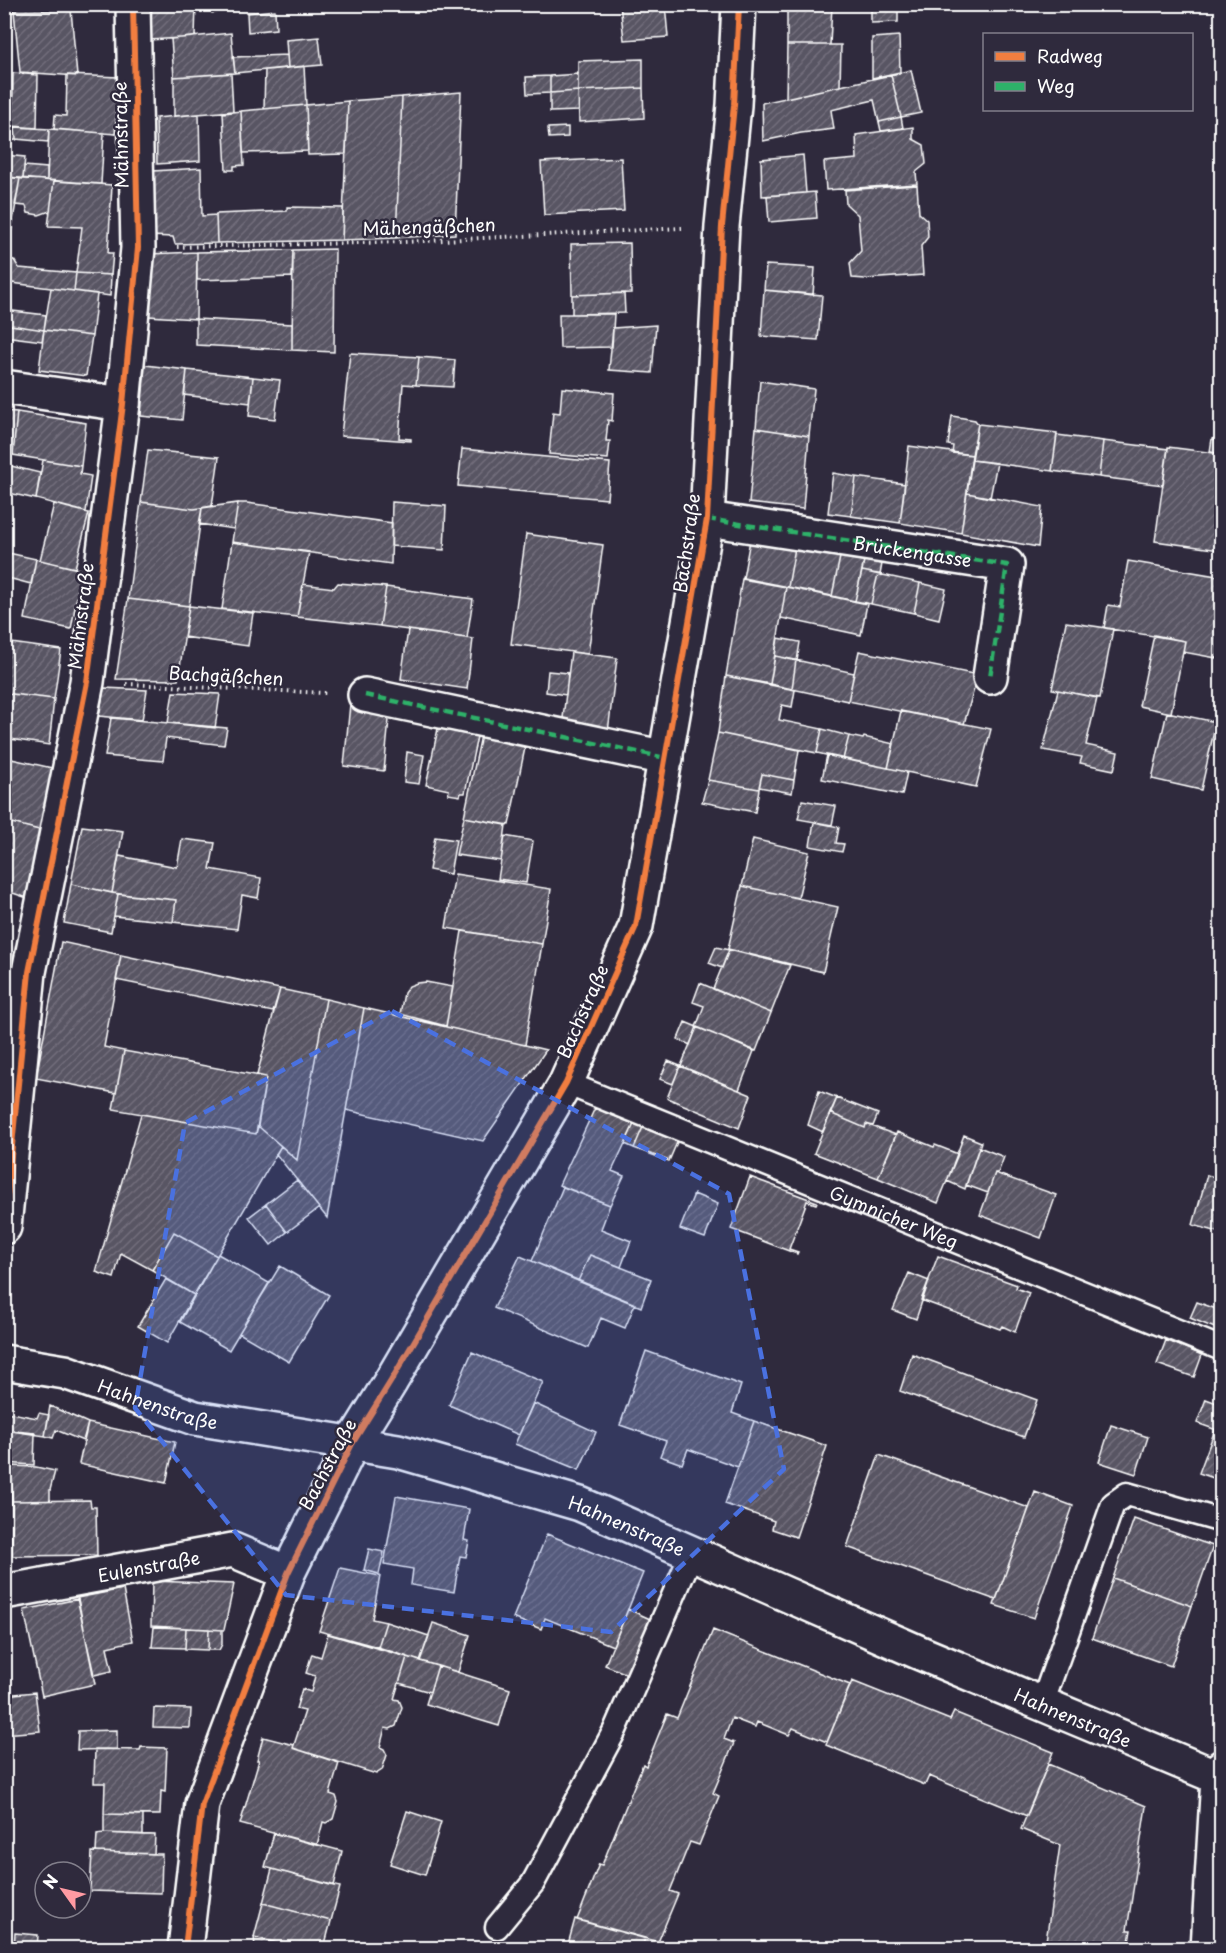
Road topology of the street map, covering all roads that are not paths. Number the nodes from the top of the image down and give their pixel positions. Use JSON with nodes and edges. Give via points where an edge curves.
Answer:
{"nodes":[{"id":1,"x":133,"y":4,"type":"edge"},
{"id":2,"x":739,"y":4,"type":"edge"},
{"id":3,"x":4,"y":387,"type":"edge"},
{"id":4,"x":123,"y":404,"type":"junction"},
{"id":5,"x":707,"y":519,"type":"junction"},
{"id":6,"x":990,"y":677,"type":"dead end"},
{"id":7,"x":365,"y":695,"type":"road end"},
{"id":8,"x":666,"y":758,"type":"junction"},
{"id":9,"x":566,"y":1083,"type":"junction"},
{"id":10,"x":4,"y":1227,"type":"edge"},
{"id":11,"x":1221,"y":1349,"type":"edge"},
{"id":12,"x":4,"y":1362,"type":"edge"},
{"id":13,"x":352,"y":1444,"type":"junction"},
{"id":14,"x":1221,"y":1521,"type":"edge"},
{"id":15,"x":692,"y":1553,"type":"junction"},
{"id":16,"x":288,"y":1573,"type":"junction"},
{"id":17,"x":4,"y":1592,"type":"edge"},
{"id":18,"x":1042,"y":1704,"type":"junction"},
{"id":19,"x":1220,"y":1774,"type":"edge"},
{"id":20,"x":497,"y":1927,"type":"dead end"},
{"id":21,"x":185,"y":1948,"type":"edge"},
{"id":22,"x":1208,"y":1948,"type":"edge"}],
"edges":[{"from":1,"to":4,"type":"street","name":"Mähnstraße","via":[[138,248]]},
{"from":2,"to":5,"type":"street","name":"Bachstraße","via":[[722,226]]},
{"from":3,"to":4,"type":"street"},
{"from":4,"to":10,"type":"street","name":"Mähnstraße","via":[[87,682],[29,972]]},
{"from":5,"to":6,"type":"street","name":"Brückengasse","via":[[1007,565]]},
{"from":5,"to":8,"type":"street","name":"Bachstraße"},
{"from":7,"to":8,"type":"street"},
{"from":8,"to":9,"type":"street","name":"Bachstraße","via":[[636,926]]},
{"from":9,"to":11,"type":"lane","name":"Gymnicher Weg"},
{"from":9,"to":13,"type":"street","name":"Bachstraße"},
{"from":12,"to":13,"type":"street","name":"Hahnenstraße","via":[[65,1372],[195,1418]]},
{"from":13,"to":15,"type":"street","name":"Hahnenstraße","via":[[398,1451],[580,1504]]},
{"from":13,"to":16,"type":"street","name":"Bachstraße"},
{"from":14,"to":18,"type":"lane","via":[[1127,1494],[1113,1504]]},
{"from":15,"to":18,"type":"street","name":"Hahnenstraße"},
{"from":15,"to":20,"type":"lane","via":[[615,1730],[533,1883]]},
{"from":16,"to":17,"type":"street","name":"Eulenstraße","via":[[232,1550]]},
{"from":16,"to":21,"type":"street","name":"Bachstraße","via":[[202,1804]]},
{"from":18,"to":19,"type":"street","name":"Hahnenstraße"},
{"from":19,"to":22,"type":"street"}]}
